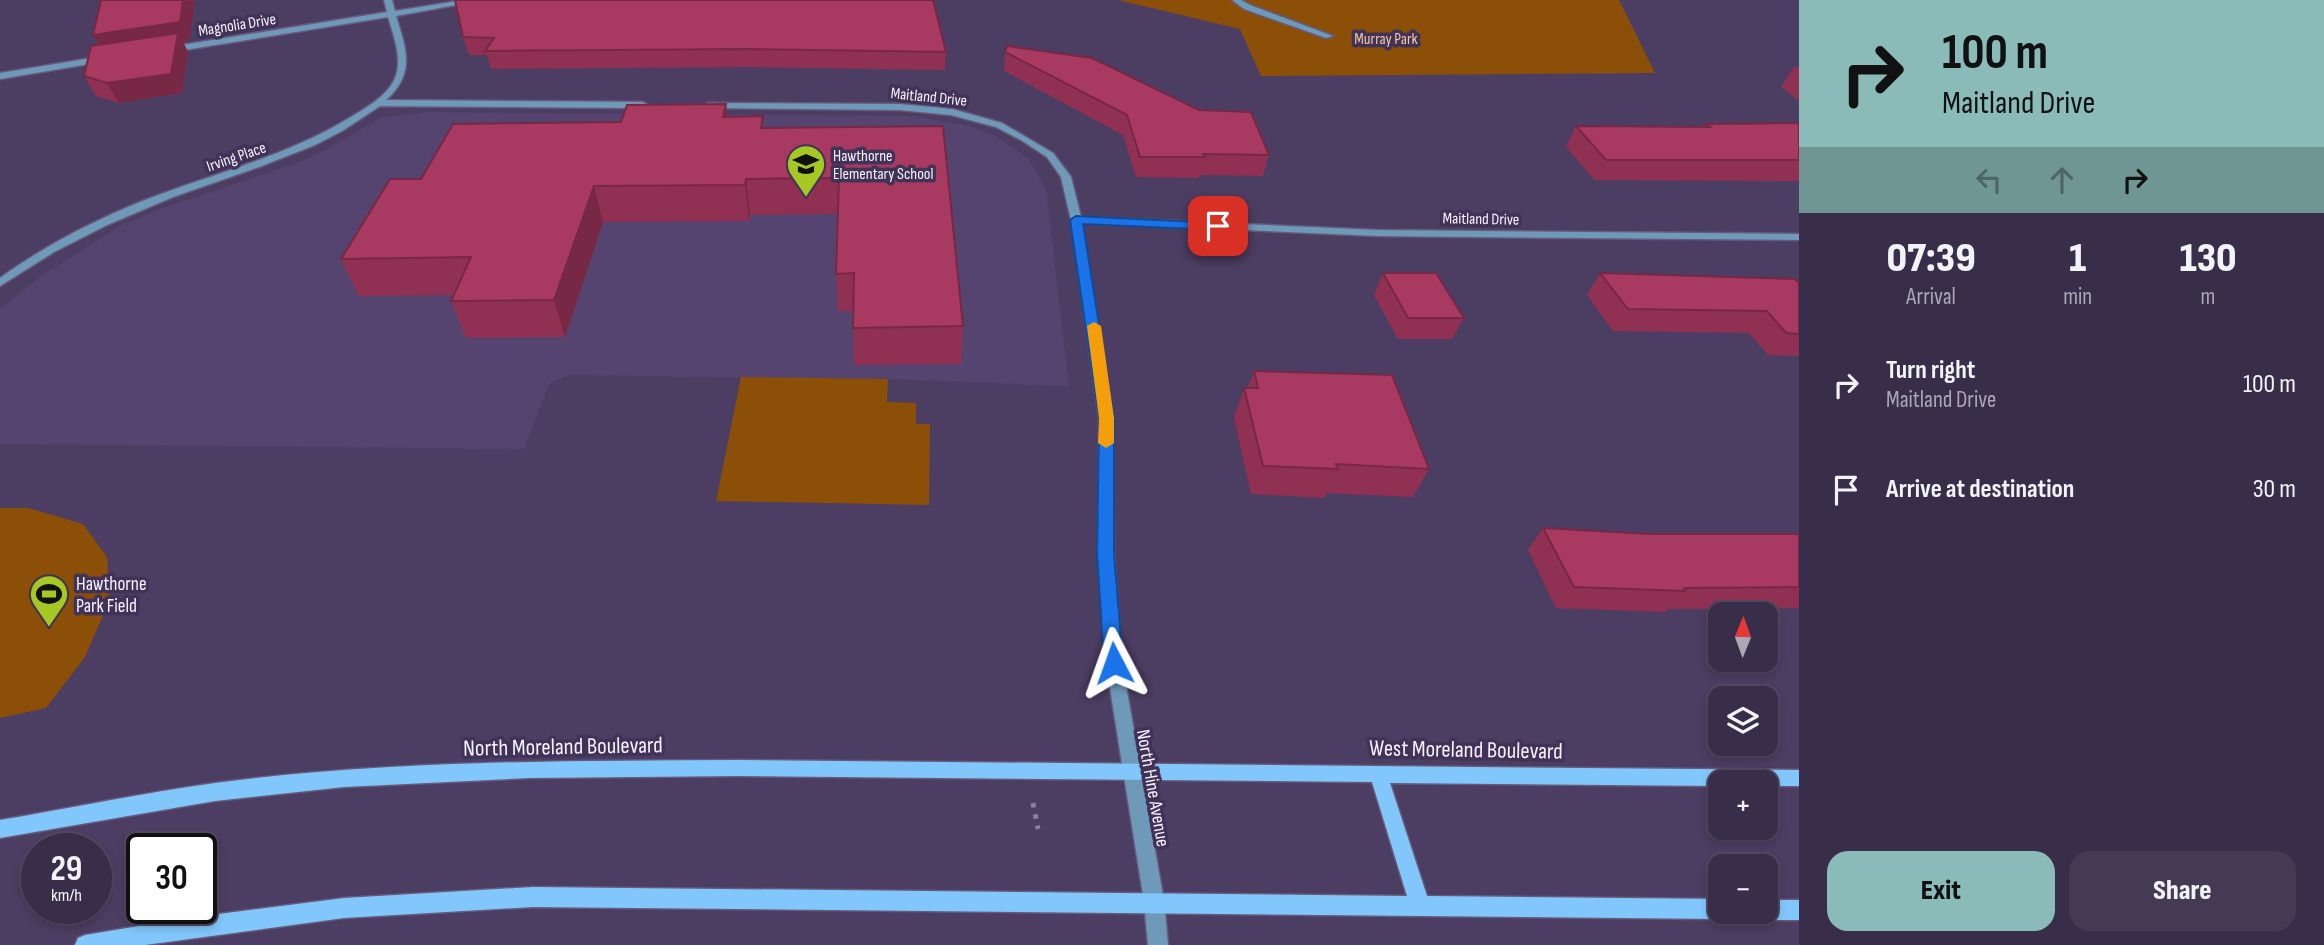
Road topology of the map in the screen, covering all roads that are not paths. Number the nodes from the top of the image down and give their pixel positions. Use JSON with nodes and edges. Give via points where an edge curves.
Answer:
{"nodes":[{"id":1,"x":388,"y":0,"type":"edge"},
{"id":2,"x":479,"y":0,"type":"edge"},
{"id":3,"x":1236,"y":0,"type":"edge"},
{"id":4,"x":391,"y":14,"type":"junction"},
{"id":5,"x":1329,"y":36,"type":"dead end"},
{"id":6,"x":162,"y":50,"type":"edge"},
{"id":7,"x":121,"y":57,"type":"edge"},
{"id":8,"x":0,"y":76,"type":"edge"},
{"id":9,"x":379,"y":103,"type":"junction"},
{"id":10,"x":654,"y":106,"type":"edge"},
{"id":11,"x":695,"y":106,"type":"edge"},
{"id":12,"x":1076,"y":220,"type":"junction"},
{"id":13,"x":1799,"y":237,"type":"edge"},
{"id":14,"x":0,"y":283,"type":"edge"},
{"id":15,"x":1132,"y":772,"type":"junction"},
{"id":16,"x":1378,"y":773,"type":"junction"},
{"id":17,"x":1799,"y":778,"type":"edge"},
{"id":18,"x":0,"y":829,"type":"edge"},
{"id":19,"x":1154,"y":901,"type":"junction"},
{"id":20,"x":1420,"y":905,"type":"junction"},
{"id":21,"x":1708,"y":909,"type":"edge"},
{"id":22,"x":1778,"y":910,"type":"edge"},
{"id":23,"x":1799,"y":910,"type":"edge"},
{"id":24,"x":85,"y":945,"type":"edge"},
{"id":25,"x":1157,"y":945,"type":"edge"}],
"edges":[{"from":1,"to":4,"type":"street","name":"Irving Place"},
{"from":2,"to":4,"type":"street","name":"Magnolia Drive"},
{"from":3,"to":5,"type":"street"},
{"from":4,"to":6,"type":"street","name":"Magnolia Drive"},
{"from":4,"to":9,"type":"street","name":"Irving Place","via":[[402,72]]},
{"from":7,"to":8,"type":"street"},
{"from":9,"to":10,"type":"street"},
{"from":9,"to":14,"type":"street","name":"Irving Place","via":[[302,149],[98,224]]},
{"from":11,"to":12,"type":"street","name":"Maitland Drive","via":[[900,107],[970,116],[999,125],[1050,155],[1066,177]]},
{"from":12,"to":13,"type":"street","name":"Maitland Drive","via":[[1354,233]]},
{"from":12,"to":15,"type":"street","name":"North Hine Avenue","via":[[1106,418],[1106,553],[1114,663]]},
{"from":15,"to":16,"type":"street","name":"West Moreland Boulevard"},
{"from":15,"to":18,"type":"street","name":"North Moreland Boulevard","via":[[529,769],[215,792]]},
{"from":15,"to":19,"type":"street","name":"North Hine Avenue"},
{"from":16,"to":17,"type":"street","name":"West Moreland Boulevard"},
{"from":16,"to":20,"type":"street"},
{"from":19,"to":20,"type":"street"},
{"from":19,"to":24,"type":"street","via":[[533,898],[344,908]]},
{"from":19,"to":25,"type":"street","name":"North Hine Avenue"},
{"from":20,"to":21,"type":"street"},
{"from":22,"to":23,"type":"street"}]}
